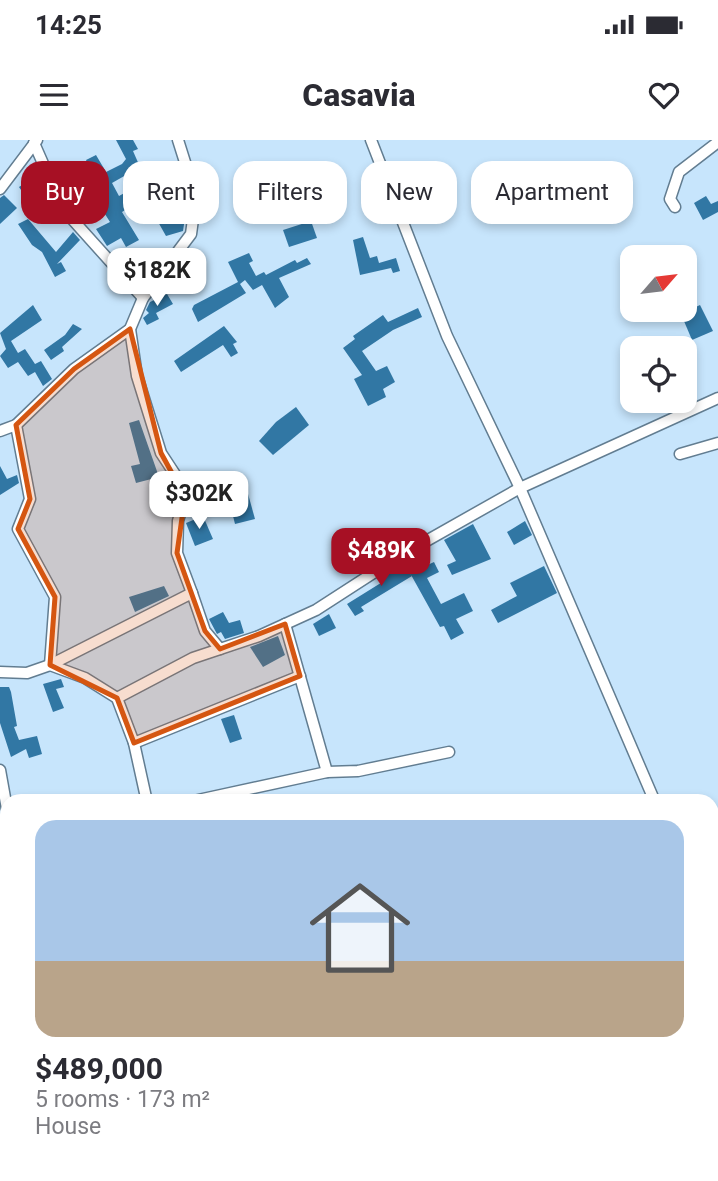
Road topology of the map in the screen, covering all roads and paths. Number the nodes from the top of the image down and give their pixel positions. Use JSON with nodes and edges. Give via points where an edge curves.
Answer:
{"nodes":[{"id":1,"x":178,"y":140,"type":"edge"},
{"id":2,"x":371,"y":140,"type":"edge"},
{"id":3,"x":35,"y":142,"type":"edge"},
{"id":4,"x":718,"y":142,"type":"edge"},
{"id":5,"x":0,"y":189,"type":"edge"},
{"id":6,"x":675,"y":206,"type":"dead end"},
{"id":7,"x":144,"y":298,"type":"junction"},
{"id":8,"x":130,"y":329,"type":"junction"},
{"id":9,"x":718,"y":398,"type":"edge"},
{"id":10,"x":16,"y":425,"type":"junction"},
{"id":11,"x":0,"y":431,"type":"edge"},
{"id":12,"x":718,"y":443,"type":"edge"},
{"id":13,"x":680,"y":454,"type":"dead end"},
{"id":14,"x":520,"y":488,"type":"junction"},
{"id":15,"x":192,"y":593,"type":"junction"},
{"id":16,"x":285,"y":624,"type":"junction"},
{"id":17,"x":220,"y":649,"type":"junction"},
{"id":18,"x":50,"y":664,"type":"junction"},
{"id":19,"x":0,"y":672,"type":"edge"},
{"id":20,"x":300,"y":676,"type":"junction"},
{"id":21,"x":117,"y":698,"type":"junction"},
{"id":22,"x":134,"y":743,"type":"junction"},
{"id":23,"x":449,"y":752,"type":"dead end"},
{"id":24,"x":0,"y":770,"type":"edge"},
{"id":25,"x":327,"y":772,"type":"junction"},
{"id":26,"x":4,"y":794,"type":"edge"},
{"id":27,"x":145,"y":794,"type":"edge"},
{"id":28,"x":226,"y":794,"type":"edge"},
{"id":29,"x":652,"y":794,"type":"edge"}],
"edges":[{"from":1,"to":7,"type":"street","via":[[196,197],[195,220],[191,234]]},
{"from":2,"to":14,"type":"street","via":[[447,336]]},
{"from":3,"to":5,"type":"street"},
{"from":3,"to":7,"type":"street","via":[[63,209]]},
{"from":4,"to":6,"type":"street","via":[[679,172],[670,199]]},
{"from":7,"to":8,"type":"street"},
{"from":8,"to":10,"type":"street","via":[[74,369]]},
{"from":8,"to":15,"type":"street","via":[[137,376],[161,453],[185,497],[178,521],[177,553]]},
{"from":9,"to":14,"type":"street"},
{"from":10,"to":11,"type":"street"},
{"from":10,"to":18,"type":"street","via":[[30,499],[19,529],[55,597]]},
{"from":12,"to":13,"type":"street"},
{"from":14,"to":16,"type":"street"},
{"from":14,"to":29,"type":"street"},
{"from":15,"to":17,"type":"street","via":[[205,631]]},
{"from":15,"to":18,"type":"street"},
{"from":16,"to":17,"type":"street"},
{"from":16,"to":20,"type":"street"},
{"from":17,"to":21,"type":"street"},
{"from":18,"to":19,"type":"street","via":[[27,673]]},
{"from":18,"to":21,"type":"street"},
{"from":20,"to":22,"type":"street"},
{"from":20,"to":25,"type":"street"},
{"from":21,"to":22,"type":"street"},
{"from":22,"to":27,"type":"street"},
{"from":23,"to":25,"type":"street","via":[[358,771]]},
{"from":24,"to":26,"type":"street"},
{"from":25,"to":28,"type":"street"}]}
